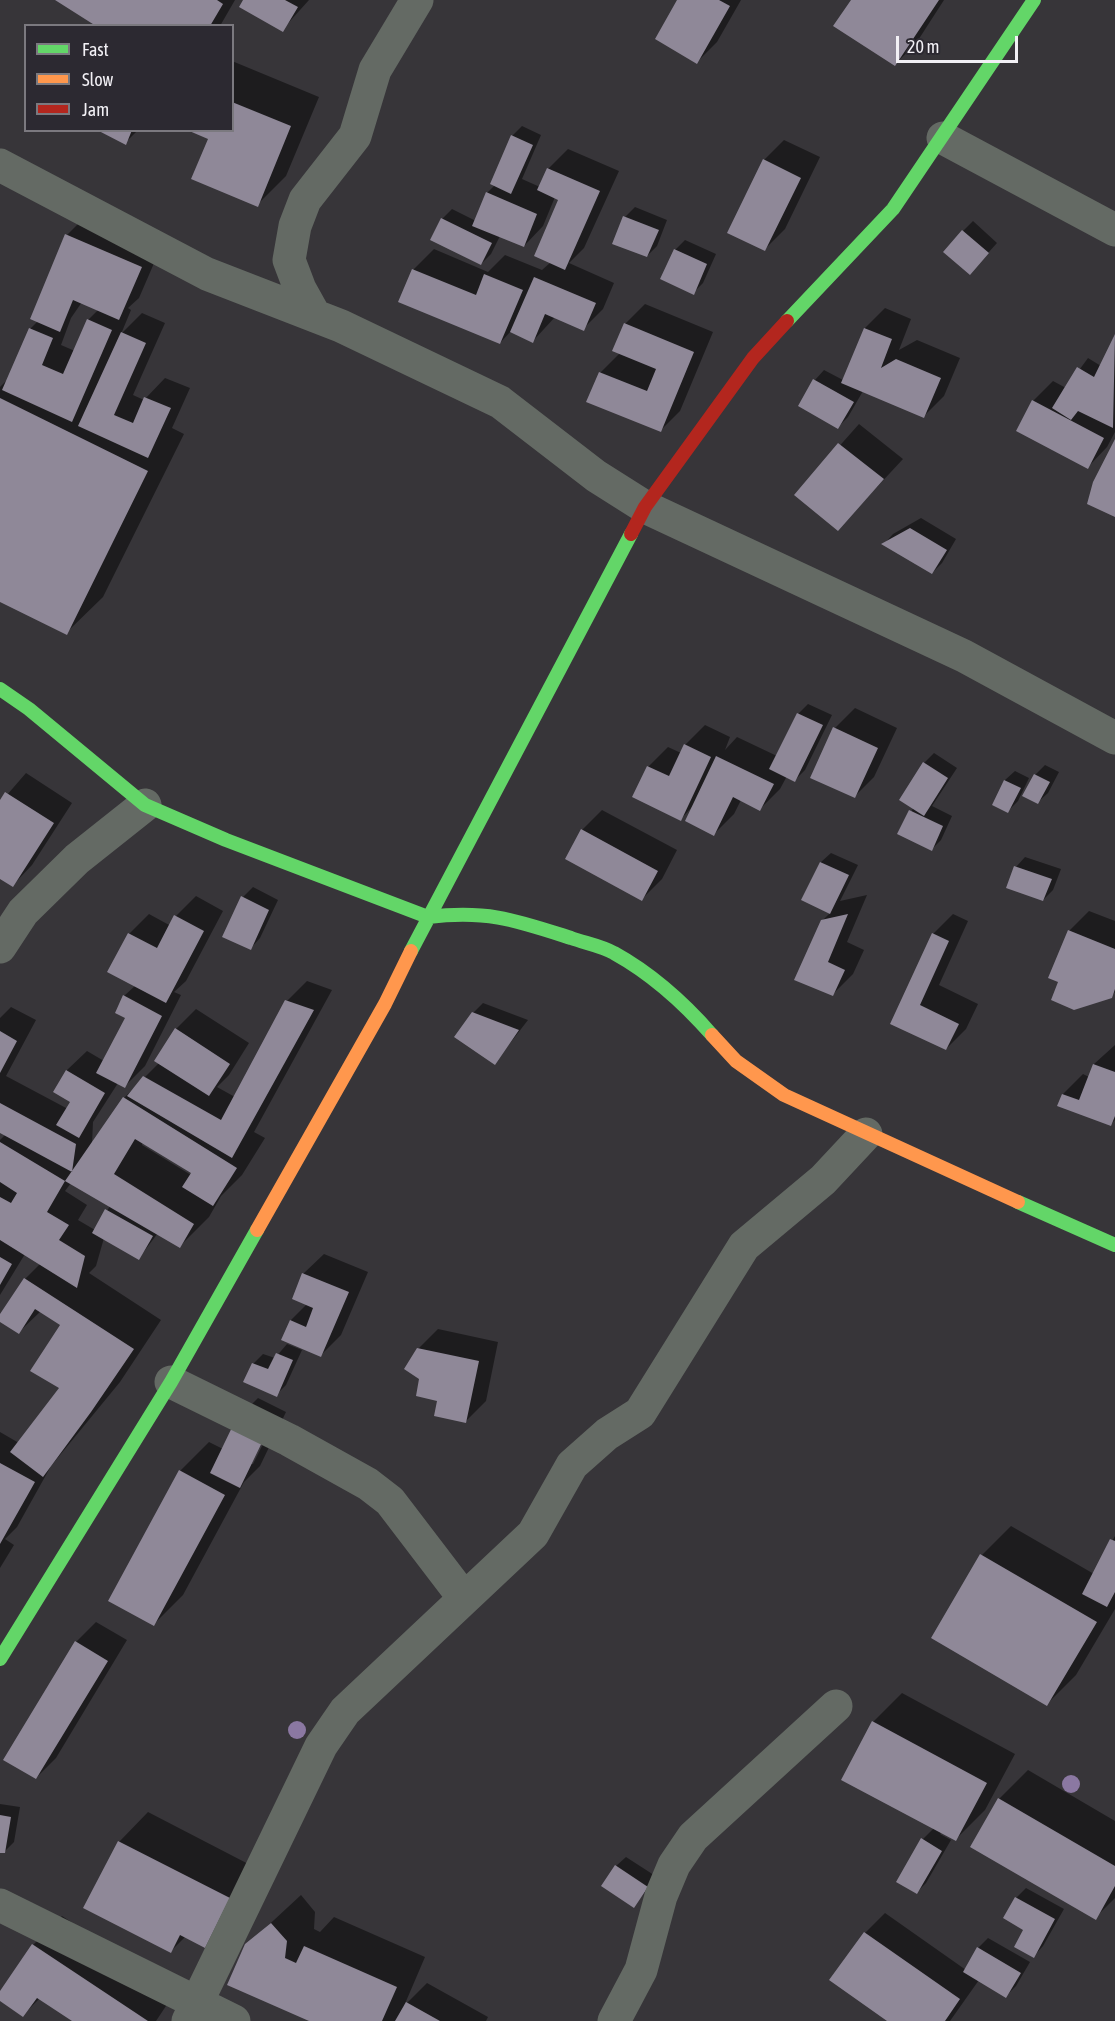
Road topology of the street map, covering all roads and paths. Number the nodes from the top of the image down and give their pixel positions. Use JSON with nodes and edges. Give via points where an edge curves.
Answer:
{"nodes":[{"id":1,"x":417,"y":0,"type":"edge"},
{"id":2,"x":1034,"y":0,"type":"edge"},
{"id":3,"x":943,"y":138,"type":"junction"},
{"id":4,"x":0,"y":165,"type":"edge"},
{"id":5,"x":1115,"y":230,"type":"edge"},
{"id":6,"x":315,"y":316,"type":"junction"},
{"id":7,"x":645,"y":507,"type":"junction"},
{"id":8,"x":0,"y":689,"type":"edge"},
{"id":9,"x":1115,"y":738,"type":"edge"},
{"id":10,"x":145,"y":805,"type":"junction"},
{"id":11,"x":428,"y":917,"type":"junction"},
{"id":12,"x":0,"y":948,"type":"edge"},
{"id":13,"x":866,"y":1134,"type":"junction"},
{"id":14,"x":1115,"y":1245,"type":"edge"},
{"id":15,"x":171,"y":1382,"type":"junction"},
{"id":16,"x":464,"y":1598,"type":"junction"},
{"id":17,"x":0,"y":1659,"type":"edge"},
{"id":18,"x":836,"y":1706,"type":"dead end"},
{"id":19,"x":0,"y":1905,"type":"edge"},
{"id":20,"x":194,"y":2012,"type":"edge"},
{"id":21,"x":234,"y":2021,"type":"edge"},
{"id":22,"x":614,"y":2021,"type":"edge"}],
"edges":[{"from":1,"to":6,"type":"street","via":[[375,70],[355,136],[305,200],[295,226],[289,260]]},
{"from":2,"to":3,"type":"street"},
{"from":3,"to":5,"type":"street"},
{"from":3,"to":7,"type":"street","via":[[893,209],[753,358]]},
{"from":4,"to":6,"type":"street","via":[[207,274]]},
{"from":6,"to":7,"type":"street","via":[[500,402],[597,476]]},
{"from":7,"to":9,"type":"street","via":[[964,656]]},
{"from":7,"to":11,"type":"street"},
{"from":8,"to":10,"type":"street"},
{"from":10,"to":11,"type":"street"},
{"from":10,"to":12,"type":"street","via":[[77,859],[23,912]]},
{"from":11,"to":13,"type":"street","via":[[463,913],[507,917],[613,952],[634,963],[688,1008],[736,1061],[784,1095]]},
{"from":11,"to":15,"type":"street","via":[[386,1004]]},
{"from":13,"to":14,"type":"street"},
{"from":13,"to":16,"type":"street","via":[[823,1180],[744,1246],[640,1413],[607,1434],[572,1465],[533,1534]]},
{"from":15,"to":16,"type":"street","via":[[368,1484],[390,1501]]},
{"from":15,"to":17,"type":"street"},
{"from":16,"to":20,"type":"street","via":[[345,1711],[321,1746]]},
{"from":18,"to":22,"type":"street","via":[[693,1837],[674,1865],[661,1896],[641,1970]]},
{"from":19,"to":20,"type":"street"},
{"from":20,"to":21,"type":"street"}]}
